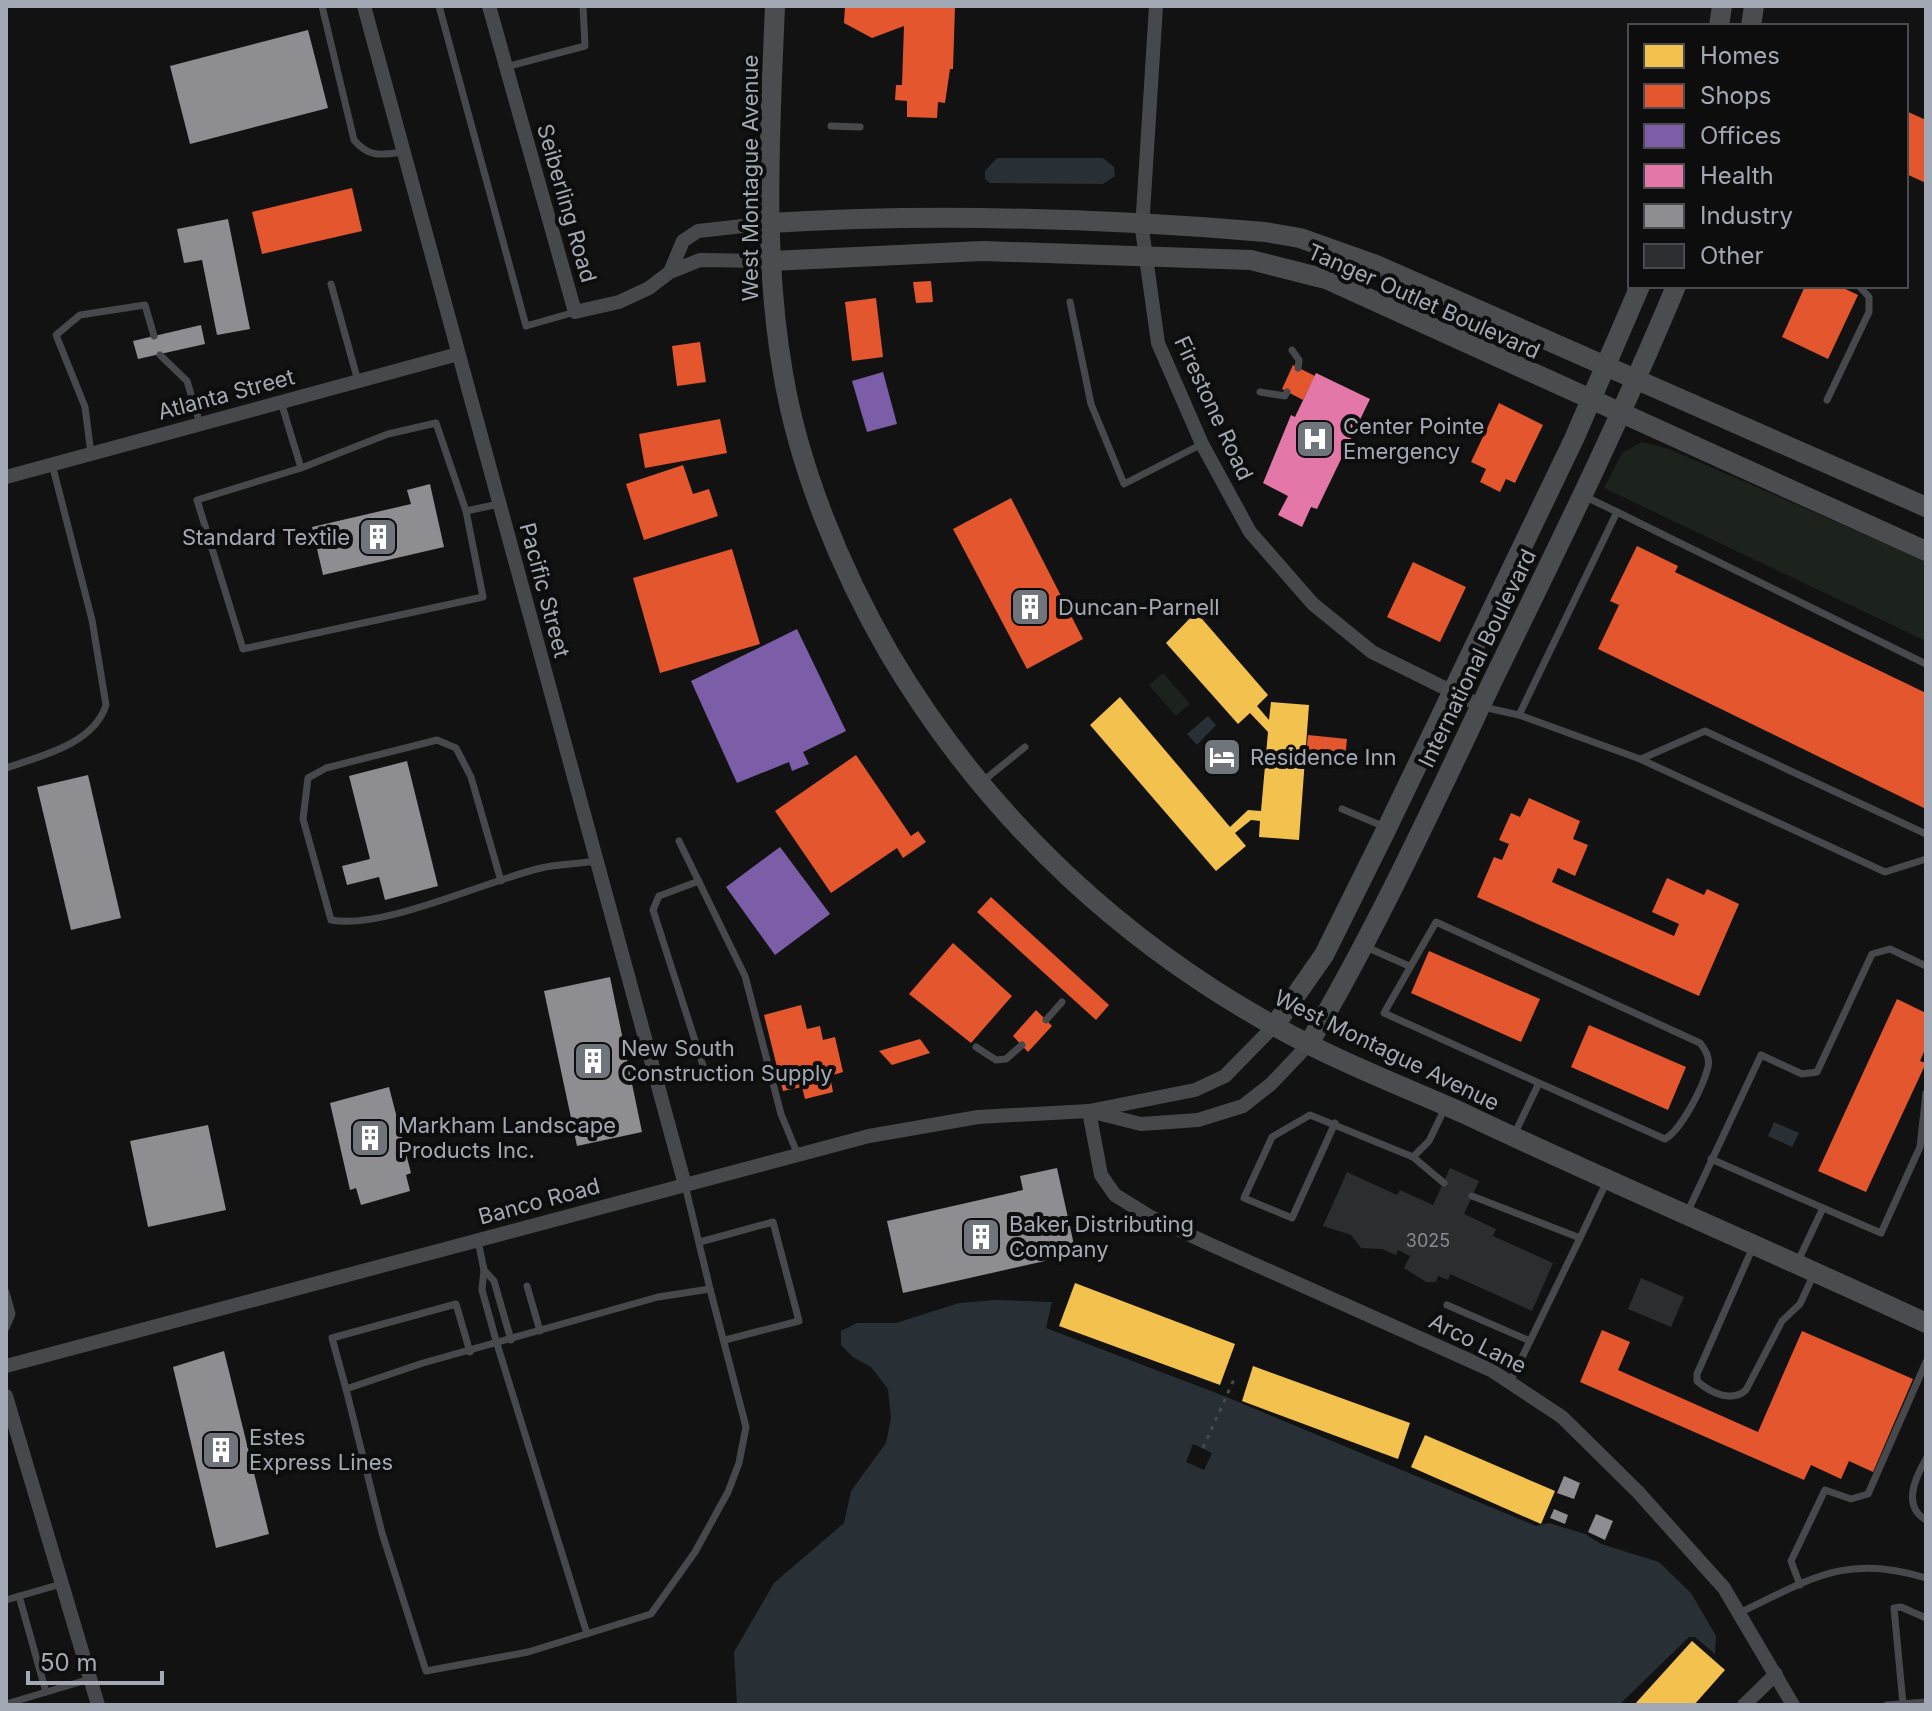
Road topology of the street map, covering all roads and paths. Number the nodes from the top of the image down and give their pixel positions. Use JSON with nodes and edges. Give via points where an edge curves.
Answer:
{"nodes":[{"id":1,"x":322,"y":6,"type":"edge"},
{"id":2,"x":364,"y":6,"type":"edge"},
{"id":3,"x":439,"y":6,"type":"edge"},
{"id":4,"x":489,"y":6,"type":"edge"},
{"id":5,"x":583,"y":6,"type":"edge"},
{"id":6,"x":775,"y":6,"type":"edge"},
{"id":7,"x":1156,"y":6,"type":"edge"},
{"id":8,"x":506,"y":67,"type":"junction"},
{"id":9,"x":831,"y":126,"type":"dead end"},
{"id":10,"x":860,"y":127,"type":"dead end"},
{"id":11,"x":404,"y":152,"type":"junction"},
{"id":12,"x":1142,"y":222,"type":"junction"},
{"id":13,"x":770,"y":223,"type":"junction"},
{"id":14,"x":1145,"y":254,"type":"junction"},
{"id":15,"x":771,"y":261,"type":"junction"},
{"id":16,"x":670,"y":272,"type":"junction"},
{"id":17,"x":331,"y":284,"type":"dead end"},
{"id":18,"x":1639,"y":288,"type":"edge"},
{"id":19,"x":1675,"y":288,"type":"edge"},
{"id":20,"x":1861,"y":288,"type":"edge"},
{"id":21,"x":1070,"y":302,"type":"dead end"},
{"id":22,"x":575,"y":312,"type":"junction"},
{"id":23,"x":154,"y":336,"type":"dead end"},
{"id":24,"x":1292,"y":350,"type":"dead end"},
{"id":25,"x":458,"y":354,"type":"junction"},
{"id":26,"x":160,"y":355,"type":"dead end"},
{"id":27,"x":1298,"y":368,"type":"dead end"},
{"id":28,"x":1604,"y":368,"type":"junction"},
{"id":29,"x":358,"y":381,"type":"junction"},
{"id":30,"x":1637,"y":381,"type":"junction"},
{"id":31,"x":1260,"y":392,"type":"dead end"},
{"id":32,"x":1287,"y":392,"type":"dead end"},
{"id":33,"x":1827,"y":400,"type":"dead end"},
{"id":34,"x":281,"y":402,"type":"junction"},
{"id":35,"x":1591,"y":402,"type":"junction"},
{"id":36,"x":1621,"y":415,"type":"junction"},
{"id":37,"x":200,"y":424,"type":"junction"},
{"id":38,"x":1202,"y":444,"type":"junction"},
{"id":39,"x":91,"y":454,"type":"junction"},
{"id":40,"x":52,"y":464,"type":"junction"},
{"id":41,"x":301,"y":468,"type":"junction"},
{"id":42,"x":6,"y":477,"type":"edge"},
{"id":43,"x":1582,"y":496,"type":"junction"},
{"id":44,"x":499,"y":504,"type":"junction"},
{"id":45,"x":1926,"y":507,"type":"edge"},
{"id":46,"x":466,"y":511,"type":"junction"},
{"id":47,"x":1617,"y":512,"type":"junction"},
{"id":48,"x":1926,"y":551,"type":"edge"},
{"id":49,"x":1926,"y":664,"type":"edge"},
{"id":50,"x":1452,"y":693,"type":"junction"},
{"id":51,"x":1481,"y":706,"type":"junction"},
{"id":52,"x":1519,"y":715,"type":"junction"},
{"id":53,"x":1025,"y":747,"type":"dead end"},
{"id":54,"x":1640,"y":759,"type":"junction"},
{"id":55,"x":6,"y":768,"type":"edge"},
{"id":56,"x":979,"y":784,"type":"junction"},
{"id":57,"x":1342,"y":809,"type":"dead end"},
{"id":58,"x":1387,"y":828,"type":"junction"},
{"id":59,"x":1926,"y":834,"type":"edge"},
{"id":60,"x":679,"y":841,"type":"dead end"},
{"id":61,"x":1926,"y":859,"type":"edge"},
{"id":62,"x":596,"y":861,"type":"junction"},
{"id":63,"x":501,"y":881,"type":"junction"},
{"id":64,"x":699,"y":881,"type":"junction"},
{"id":65,"x":1364,"y":946,"type":"junction"},
{"id":66,"x":1409,"y":966,"type":"junction"},
{"id":67,"x":1926,"y":966,"type":"edge"},
{"id":68,"x":1062,"y":1002,"type":"dead end"},
{"id":69,"x":1046,"y":1020,"type":"dead end"},
{"id":70,"x":1275,"y":1025,"type":"junction"},
{"id":71,"x":1022,"y":1045,"type":"dead end"},
{"id":72,"x":1308,"y":1045,"type":"junction"},
{"id":73,"x":976,"y":1047,"type":"dead end"},
{"id":74,"x":708,"y":1081,"type":"dead end"},
{"id":75,"x":1539,"y":1083,"type":"junction"},
{"id":76,"x":1926,"y":1093,"type":"edge"},
{"id":77,"x":1446,"y":1106,"type":"junction"},
{"id":78,"x":1089,"y":1111,"type":"junction"},
{"id":79,"x":1335,"y":1123,"type":"junction"},
{"id":80,"x":1513,"y":1137,"type":"junction"},
{"id":81,"x":798,"y":1155,"type":"junction"},
{"id":82,"x":1413,"y":1157,"type":"junction"},
{"id":83,"x":1711,"y":1159,"type":"junction"},
{"id":84,"x":1607,"y":1180,"type":"junction"},
{"id":85,"x":1444,"y":1183,"type":"dead end"},
{"id":86,"x":685,"y":1185,"type":"junction"},
{"id":87,"x":1472,"y":1196,"type":"dead end"},
{"id":88,"x":1823,"y":1208,"type":"junction"},
{"id":89,"x":1687,"y":1215,"type":"junction"},
{"id":90,"x":1580,"y":1238,"type":"junction"},
{"id":91,"x":478,"y":1239,"type":"junction"},
{"id":92,"x":700,"y":1242,"type":"junction"},
{"id":93,"x":1754,"y":1245,"type":"junction"},
{"id":94,"x":1806,"y":1268,"type":"junction"},
{"id":95,"x":484,"y":1270,"type":"junction"},
{"id":96,"x":527,"y":1286,"type":"dead end"},
{"id":97,"x":710,"y":1289,"type":"junction"},
{"id":98,"x":6,"y":1292,"type":"edge"},
{"id":99,"x":1447,"y":1305,"type":"dead end"},
{"id":100,"x":1926,"y":1323,"type":"edge"},
{"id":101,"x":6,"y":1328,"type":"edge"},
{"id":102,"x":540,"y":1331,"type":"junction"},
{"id":103,"x":511,"y":1340,"type":"junction"},
{"id":104,"x":725,"y":1340,"type":"junction"},
{"id":105,"x":1530,"y":1341,"type":"junction"},
{"id":106,"x":497,"y":1344,"type":"junction"},
{"id":107,"x":470,"y":1352,"type":"junction"},
{"id":108,"x":1926,"y":1362,"type":"edge"},
{"id":109,"x":6,"y":1366,"type":"edge"},
{"id":110,"x":1235,"y":1377,"type":"dead end"},
{"id":111,"x":1510,"y":1382,"type":"junction"},
{"id":112,"x":346,"y":1389,"type":"junction"},
{"id":113,"x":6,"y":1396,"type":"edge"},
{"id":114,"x":1203,"y":1448,"type":"dead end"},
{"id":115,"x":1926,"y":1459,"type":"edge"},
{"id":116,"x":1926,"y":1520,"type":"edge"},
{"id":117,"x":1926,"y":1578,"type":"edge"},
{"id":118,"x":63,"y":1584,"type":"junction"},
{"id":119,"x":1800,"y":1585,"type":"junction"},
{"id":120,"x":19,"y":1596,"type":"junction"},
{"id":121,"x":6,"y":1600,"type":"edge"},
{"id":122,"x":1739,"y":1613,"type":"junction"},
{"id":123,"x":1926,"y":1618,"type":"edge"},
{"id":124,"x":587,"y":1634,"type":"junction"},
{"id":125,"x":1776,"y":1674,"type":"junction"},
{"id":126,"x":90,"y":1679,"type":"junction"},
{"id":127,"x":46,"y":1692,"type":"junction"},
{"id":128,"x":1926,"y":1702,"type":"edge"},
{"id":129,"x":6,"y":1704,"type":"edge"},
{"id":130,"x":1903,"y":1704,"type":"edge"},
{"id":131,"x":98,"y":1705,"type":"edge"},
{"id":132,"x":1744,"y":1705,"type":"edge"},
{"id":133,"x":1793,"y":1705,"type":"edge"},
{"id":134,"x":1887,"y":1705,"type":"edge"}],
"edges":[{"from":1,"to":11,"type":"lane","via":[[354,140],[374,155]]},
{"from":2,"to":11,"type":"street","name":"Pacific Street"},
{"from":3,"to":22,"type":"lane","via":[[526,326]]},
{"from":4,"to":8,"type":"street","name":"Seiberling Road"},
{"from":5,"to":8,"type":"lane","via":[[585,46]]},
{"from":6,"to":13,"type":"main road","name":"West Montague Avenue"},
{"from":7,"to":12,"type":"street","name":"Firestone Road"},
{"from":8,"to":22,"type":"street","name":"Seiberling Road"},
{"from":9,"to":10,"type":"lane"},
{"from":11,"to":25,"type":"street","name":"Pacific Street"},
{"from":12,"to":13,"type":"main road","name":"Tanger Outlet Boulevard","via":[[925,216]]},
{"from":12,"to":14,"type":"street","name":"Firestone Road"},
{"from":12,"to":28,"type":"main road","name":"Tanger Outlet Boulevard","via":[[1265,232],[1337,249]]},
{"from":13,"to":15,"type":"main road","name":"West Montague Avenue"},
{"from":13,"to":16,"type":"street","name":"Seiberling Road","via":[[698,231],[683,241]]},
{"from":14,"to":15,"type":"main road","name":"Tanger Outlet Boulevard","via":[[983,251]]},
{"from":14,"to":35,"type":"main road","name":"Tanger Outlet Boulevard","via":[[1251,260],[1318,276]]},
{"from":14,"to":38,"type":"street","name":"Firestone Road","via":[[1158,343]]},
{"from":15,"to":16,"type":"street","name":"Seiberling Road","via":[[700,260]]},
{"from":15,"to":56,"type":"main road","name":"West Montague Avenue","via":[[784,380],[817,498],[859,601],[923,710]]},
{"from":16,"to":22,"type":"street","name":"Seiberling Road","via":[[619,302]]},
{"from":17,"to":29,"type":"lane"},
{"from":18,"to":28,"type":"main road","name":"International Boulevard"},
{"from":19,"to":30,"type":"main road","name":"International Boulevard"},
{"from":20,"to":33,"type":"lane","via":[[1869,297],[1869,312]]},
{"from":21,"to":38,"type":"lane","via":[[1091,404],[1124,484]]},
{"from":23,"to":39,"type":"lane","via":[[145,305],[80,315],[56,335],[85,407]]},
{"from":24,"to":27,"type":"lane"},
{"from":25,"to":29,"type":"street","name":"Atlanta Street"},
{"from":25,"to":44,"type":"street","name":"Pacific Street"},
{"from":26,"to":37,"type":"lane","via":[[187,381]]},
{"from":28,"to":30,"type":"main road","name":"Tanger Outlet Boulevard"},
{"from":28,"to":35,"type":"main road","name":"International Boulevard"},
{"from":29,"to":34,"type":"street","name":"Atlanta Street"},
{"from":30,"to":36,"type":"main road","name":"International Boulevard"},
{"from":30,"to":45,"type":"main road","name":"Tanger Outlet Boulevard"},
{"from":31,"to":32,"type":"lane"},
{"from":34,"to":37,"type":"street","name":"Atlanta Street"},
{"from":34,"to":41,"type":"lane"},
{"from":35,"to":36,"type":"main road","name":"Tanger Outlet Boulevard"},
{"from":35,"to":50,"type":"main road","name":"International Boulevard"},
{"from":36,"to":43,"type":"main road","name":"International Boulevard"},
{"from":36,"to":48,"type":"main road","name":"Tanger Outlet Boulevard"},
{"from":37,"to":39,"type":"street","name":"Atlanta Street"},
{"from":38,"to":50,"type":"street","name":"Firestone Road","via":[[1250,532],[1313,604],[1372,652]]},
{"from":39,"to":40,"type":"street","name":"Atlanta Street"},
{"from":40,"to":42,"type":"street","name":"Atlanta Street"},
{"from":40,"to":55,"type":"lane","via":[[92,620],[106,705],[91,732]]},
{"from":41,"to":46,"type":"lane","via":[[388,434],[436,423]]},
{"from":41,"to":46,"type":"lane","via":[[197,500],[243,649],[483,597]]},
{"from":43,"to":47,"type":"lane"},
{"from":43,"to":51,"type":"main road","name":"International Boulevard"},
{"from":44,"to":46,"type":"lane"},
{"from":44,"to":62,"type":"street","name":"Pacific Street"},
{"from":47,"to":49,"type":"lane"},
{"from":47,"to":52,"type":"lane"},
{"from":50,"to":51,"type":"street","name":"Firestone Road"},
{"from":50,"to":58,"type":"main road","name":"International Boulevard"},
{"from":51,"to":52,"type":"lane"},
{"from":51,"to":65,"type":"main road","name":"International Boulevard"},
{"from":52,"to":54,"type":"lane"},
{"from":53,"to":56,"type":"lane"},
{"from":54,"to":59,"type":"lane","via":[[1705,731]]},
{"from":54,"to":61,"type":"lane","via":[[1885,872]]},
{"from":56,"to":70,"type":"main road","name":"West Montague Avenue","via":[[1048,860],[1114,918],[1200,981]]},
{"from":57,"to":58,"type":"lane"},
{"from":58,"to":70,"type":"main road","name":"International Boulevard","via":[[1324,955]]},
{"from":60,"to":64,"type":"lane"},
{"from":62,"to":63,"type":"lane","via":[[542,868]]},
{"from":62,"to":86,"type":"street","name":"Pacific Street"},
{"from":63,"to":63,"type":"lane","via":[[354,924],[331,920],[303,819],[308,778],[326,768],[437,740],[456,748],[471,777]]},
{"from":64,"to":74,"type":"lane","via":[[659,896],[653,910]]},
{"from":64,"to":81,"type":"lane","via":[[745,976],[781,1114]]},
{"from":65,"to":66,"type":"lane"},
{"from":65,"to":72,"type":"main road","name":"International Boulevard"},
{"from":66,"to":75,"type":"lane","via":[[1384,1013]]},
{"from":66,"to":75,"type":"lane","via":[[1436,922],[1700,1043],[1709,1065],[1677,1132],[1665,1139]]},
{"from":67,"to":83,"type":"lane","via":[[1890,949],[1872,954],[1817,1072],[1802,1074],[1761,1055]]},
{"from":68,"to":69,"type":"lane"},
{"from":70,"to":72,"type":"main road","name":"West Montague Avenue"},
{"from":70,"to":78,"type":"street","name":"Banco Road","via":[[1225,1076],[1195,1090]]},
{"from":71,"to":73,"type":"lane","via":[[1006,1059],[996,1060]]},
{"from":72,"to":77,"type":"main road","name":"West Montague Avenue"},
{"from":72,"to":78,"type":"street","name":"Banco Road","via":[[1243,1106],[1198,1120],[1141,1124]]},
{"from":75,"to":80,"type":"lane"},
{"from":76,"to":88,"type":"lane","via":[[1920,1147],[1881,1233]]},
{"from":77,"to":80,"type":"main road","name":"West Montague Avenue"},
{"from":77,"to":82,"type":"lane","via":[[1429,1141]]},
{"from":78,"to":81,"type":"street","name":"Banco Road","via":[[978,1117]]},
{"from":78,"to":111,"type":"street","name":"Arco Lane","via":[[1101,1175],[1115,1195],[1149,1216]]},
{"from":79,"to":79,"type":"lane","via":[[1310,1115],[1276,1133],[1244,1198],[1292,1218]]},
{"from":79,"to":82,"type":"lane"},
{"from":80,"to":84,"type":"main road","name":"West Montague Avenue"},
{"from":81,"to":86,"type":"street","name":"Banco Road"},
{"from":82,"to":85,"type":"lane"},
{"from":83,"to":88,"type":"lane"},
{"from":83,"to":89,"type":"lane"},
{"from":84,"to":89,"type":"main road","name":"West Montague Avenue"},
{"from":84,"to":90,"type":"lane"},
{"from":86,"to":91,"type":"street","name":"Banco Road"},
{"from":86,"to":92,"type":"lane"},
{"from":87,"to":90,"type":"lane"},
{"from":88,"to":94,"type":"lane"},
{"from":89,"to":93,"type":"main road","name":"West Montague Avenue"},
{"from":90,"to":105,"type":"lane"},
{"from":91,"to":95,"type":"lane"},
{"from":91,"to":109,"type":"street","name":"Banco Road"},
{"from":92,"to":97,"type":"lane"},
{"from":92,"to":104,"type":"lane","via":[[773,1222],[799,1321]]},
{"from":93,"to":94,"type":"main road","name":"West Montague Avenue"},
{"from":93,"to":94,"type":"lane","via":[[1697,1374],[1703,1386],[1728,1398],[1746,1390],[1782,1321],[1800,1304]]},
{"from":94,"to":100,"type":"main road","name":"West Montague Avenue"},
{"from":95,"to":103,"type":"lane","via":[[494,1281]]},
{"from":95,"to":106,"type":"lane","via":[[482,1290]]},
{"from":96,"to":102,"type":"lane"},
{"from":97,"to":102,"type":"lane","via":[[658,1297]]},
{"from":97,"to":104,"type":"lane"},
{"from":98,"to":101,"type":"lane","via":[[12,1314]]},
{"from":99,"to":105,"type":"lane"},
{"from":102,"to":103,"type":"lane"},
{"from":103,"to":106,"type":"lane"},
{"from":104,"to":124,"type":"lane","via":[[746,1427],[728,1492],[695,1552],[651,1614]]},
{"from":105,"to":111,"type":"lane"},
{"from":106,"to":107,"type":"lane"},
{"from":106,"to":124,"type":"lane"},
{"from":107,"to":112,"type":"lane"},
{"from":107,"to":112,"type":"lane","via":[[456,1304],[332,1338]]},
{"from":108,"to":119,"type":"lane","via":[[1868,1494],[1851,1499],[1825,1490],[1791,1561]]},
{"from":110,"to":114,"type":"path"},
{"from":111,"to":122,"type":"street","name":"Arco Lane","via":[[1562,1417],[1638,1492],[1724,1588]]},
{"from":112,"to":124,"type":"lane","via":[[379,1521],[426,1671],[528,1652]]},
{"from":113,"to":118,"type":"street"},
{"from":115,"to":116,"type":"lane","via":[[1911,1491],[1913,1504]]},
{"from":117,"to":119,"type":"lane","via":[[1862,1566],[1826,1572]]},
{"from":118,"to":120,"type":"lane"},
{"from":118,"to":126,"type":"street"},
{"from":119,"to":122,"type":"lane"},
{"from":120,"to":121,"type":"lane"},
{"from":120,"to":127,"type":"lane"},
{"from":122,"to":125,"type":"street","name":"Arco Lane"},
{"from":123,"to":130,"type":"lane","via":[[1894,1608]]},
{"from":125,"to":132,"type":"street"},
{"from":125,"to":133,"type":"street","name":"Arco Lane"},
{"from":126,"to":127,"type":"lane"},
{"from":126,"to":131,"type":"street"},
{"from":127,"to":129,"type":"lane"},
{"from":128,"to":130,"type":"lane"},
{"from":130,"to":134,"type":"lane"}]}
